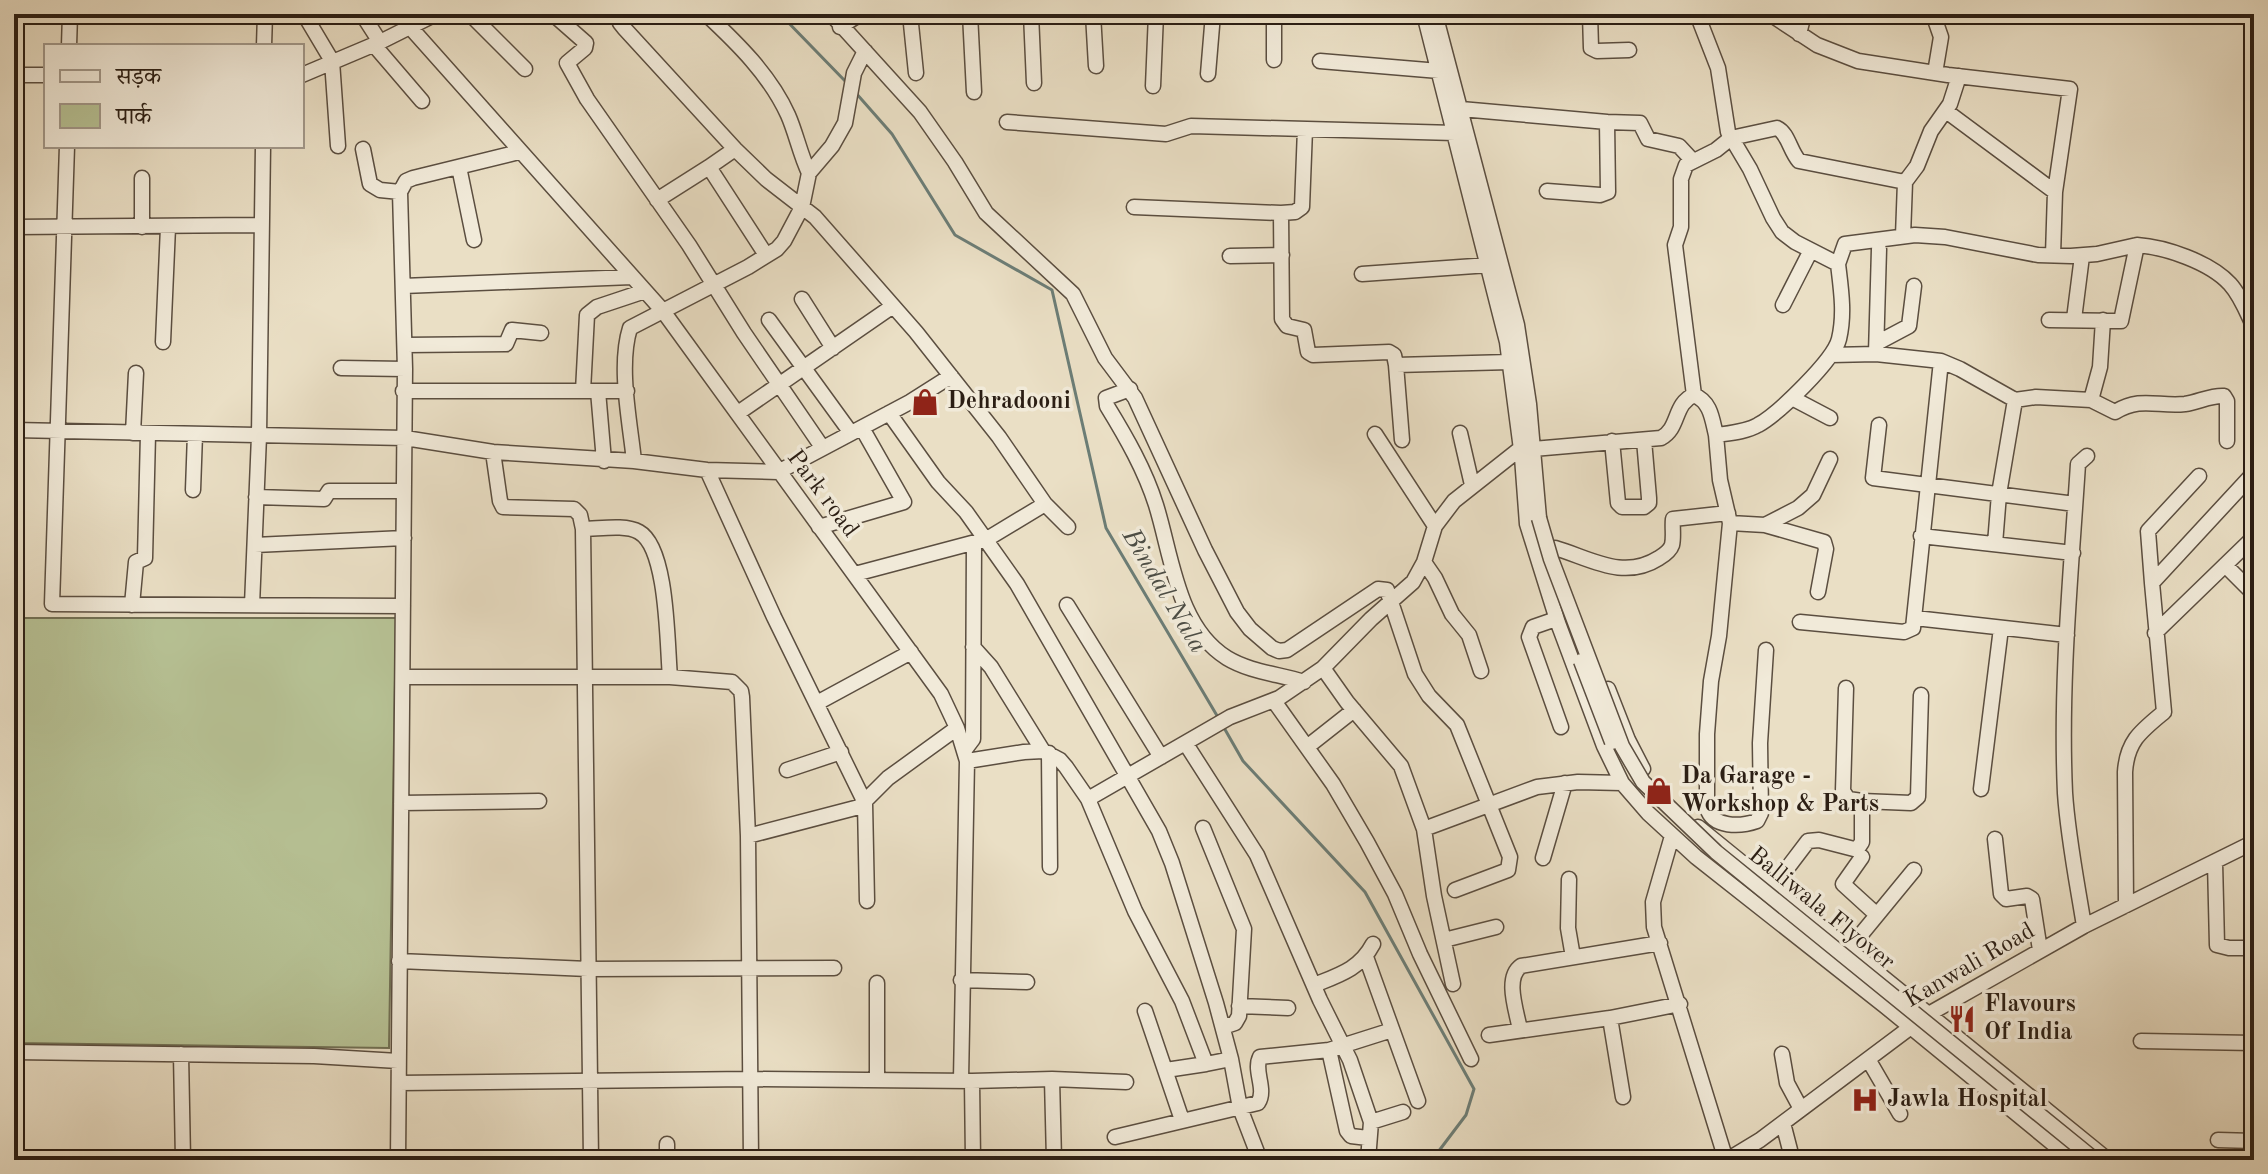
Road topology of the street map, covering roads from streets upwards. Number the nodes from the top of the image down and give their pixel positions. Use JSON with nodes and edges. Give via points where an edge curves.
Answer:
{"nodes":[{"id":1,"x":70,"y":14,"type":"edge"},
{"id":2,"x":265,"y":14,"type":"edge"},
{"id":3,"x":304,"y":14,"type":"edge"},
{"id":4,"x":362,"y":14,"type":"edge"},
{"id":5,"x":436,"y":14,"type":"edge"},
{"id":6,"x":470,"y":14,"type":"edge"},
{"id":7,"x":553,"y":14,"type":"edge"},
{"id":8,"x":621,"y":14,"type":"edge"},
{"id":9,"x":706,"y":14,"type":"edge"},
{"id":10,"x":860,"y":14,"type":"edge"},
{"id":11,"x":910,"y":14,"type":"edge"},
{"id":12,"x":970,"y":14,"type":"edge"},
{"id":13,"x":1031,"y":14,"type":"edge"},
{"id":14,"x":1093,"y":14,"type":"edge"},
{"id":15,"x":1156,"y":14,"type":"edge"},
{"id":16,"x":1213,"y":14,"type":"edge"},
{"id":17,"x":1274,"y":14,"type":"edge"},
{"id":18,"x":1424,"y":14,"type":"edge"},
{"id":19,"x":1435,"y":14,"type":"edge"},
{"id":20,"x":1590,"y":14,"type":"edge"},
{"id":21,"x":1697,"y":14,"type":"edge"},
{"id":22,"x":1770,"y":14,"type":"edge"},
{"id":23,"x":1804,"y":14,"type":"edge"},
{"id":24,"x":1933,"y":14,"type":"edge"},
{"id":25,"x":835,"y":20,"type":"edge"},
{"id":26,"x":410,"y":27,"type":"junction"},
{"id":27,"x":1799,"y":34,"type":"junction"},
{"id":28,"x":377,"y":43,"type":"junction"},
{"id":29,"x":69,"y":44,"type":"edge"},
{"id":30,"x":264,"y":44,"type":"edge"},
{"id":31,"x":1629,"y":50,"type":"dead end"},
{"id":32,"x":865,"y":51,"type":"junction"},
{"id":33,"x":1274,"y":60,"type":"dead end"},
{"id":34,"x":332,"y":61,"type":"junction"},
{"id":35,"x":1320,"y":61,"type":"dead end"},
{"id":36,"x":1096,"y":66,"type":"dead end"},
{"id":37,"x":525,"y":69,"type":"dead end"},
{"id":38,"x":1439,"y":71,"type":"junction"},
{"id":39,"x":916,"y":73,"type":"dead end"},
{"id":40,"x":1935,"y":73,"type":"junction"},
{"id":41,"x":304,"y":74,"type":"edge"},
{"id":42,"x":1208,"y":74,"type":"dead end"},
{"id":43,"x":14,"y":75,"type":"edge"},
{"id":44,"x":44,"y":75,"type":"edge"},
{"id":45,"x":1959,"y":76,"type":"junction"},
{"id":46,"x":1034,"y":83,"type":"dead end"},
{"id":47,"x":1153,"y":86,"type":"dead end"},
{"id":48,"x":974,"y":92,"type":"dead end"},
{"id":49,"x":422,"y":101,"type":"dead end"},
{"id":50,"x":1461,"y":109,"type":"junction"},
{"id":51,"x":1946,"y":111,"type":"junction"},
{"id":52,"x":1007,"y":122,"type":"dead end"},
{"id":53,"x":1607,"y":122,"type":"junction"},
{"id":54,"x":1305,"y":129,"type":"junction"},
{"id":55,"x":1455,"y":133,"type":"junction"},
{"id":56,"x":1731,"y":138,"type":"junction"},
{"id":57,"x":338,"y":146,"type":"dead end"},
{"id":58,"x":67,"y":148,"type":"edge"},
{"id":59,"x":263,"y":148,"type":"edge"},
{"id":60,"x":363,"y":149,"type":"dead end"},
{"id":61,"x":735,"y":149,"type":"junction"},
{"id":62,"x":519,"y":152,"type":"junction"},
{"id":63,"x":1693,"y":161,"type":"junction"},
{"id":64,"x":459,"y":167,"type":"junction"},
{"id":65,"x":709,"y":167,"type":"junction"},
{"id":66,"x":809,"y":173,"type":"junction"},
{"id":67,"x":142,"y":178,"type":"dead end"},
{"id":68,"x":1905,"y":182,"type":"junction"},
{"id":69,"x":1547,"y":191,"type":"dead end"},
{"id":70,"x":400,"y":192,"type":"junction"},
{"id":71,"x":2055,"y":192,"type":"junction"},
{"id":72,"x":657,"y":200,"type":"junction"},
{"id":73,"x":802,"y":207,"type":"junction"},
{"id":74,"x":1134,"y":207,"type":"dead end"},
{"id":75,"x":1281,"y":213,"type":"junction"},
{"id":76,"x":261,"y":225,"type":"junction"},
{"id":77,"x":14,"y":227,"type":"edge"},
{"id":78,"x":65,"y":227,"type":"junction"},
{"id":79,"x":142,"y":227,"type":"junction"},
{"id":80,"x":168,"y":227,"type":"junction"},
{"id":81,"x":1903,"y":236,"type":"junction"},
{"id":82,"x":474,"y":240,"type":"dead end"},
{"id":83,"x":2137,"y":245,"type":"junction"},
{"id":84,"x":1879,"y":249,"type":"dead end"},
{"id":85,"x":1810,"y":252,"type":"junction"},
{"id":86,"x":766,"y":255,"type":"junction"},
{"id":87,"x":1282,"y":255,"type":"junction"},
{"id":88,"x":2053,"y":255,"type":"junction"},
{"id":89,"x":1230,"y":256,"type":"dead end"},
{"id":90,"x":2082,"y":256,"type":"junction"},
{"id":91,"x":1838,"y":264,"type":"junction"},
{"id":92,"x":1489,"y":265,"type":"junction"},
{"id":93,"x":1362,"y":274,"type":"dead end"},
{"id":94,"x":632,"y":277,"type":"junction"},
{"id":95,"x":713,"y":285,"type":"junction"},
{"id":96,"x":403,"y":286,"type":"junction"},
{"id":97,"x":1914,"y":286,"type":"dead end"},
{"id":98,"x":645,"y":291,"type":"junction"},
{"id":99,"x":802,"y":299,"type":"dead end"},
{"id":100,"x":1783,"y":305,"type":"dead end"},
{"id":101,"x":893,"y":306,"type":"junction"},
{"id":102,"x":663,"y":311,"type":"junction"},
{"id":103,"x":2074,"y":319,"type":"junction"},
{"id":104,"x":769,"y":320,"type":"dead end"},
{"id":105,"x":2049,"y":320,"type":"dead end"},
{"id":106,"x":2103,"y":320,"type":"junction"},
{"id":107,"x":2252,"y":323,"type":"edge"},
{"id":108,"x":541,"y":333,"type":"dead end"},
{"id":109,"x":163,"y":342,"type":"dead end"},
{"id":110,"x":405,"y":345,"type":"junction"},
{"id":111,"x":833,"y":348,"type":"junction"},
{"id":112,"x":1877,"y":349,"type":"junction"},
{"id":113,"x":1831,"y":355,"type":"junction"},
{"id":114,"x":1941,"y":361,"type":"junction"},
{"id":115,"x":1510,"y":362,"type":"junction"},
{"id":116,"x":1396,"y":365,"type":"junction"},
{"id":117,"x":341,"y":368,"type":"dead end"},
{"id":118,"x":804,"y":368,"type":"junction"},
{"id":119,"x":405,"y":369,"type":"junction"},
{"id":120,"x":136,"y":373,"type":"dead end"},
{"id":121,"x":951,"y":376,"type":"junction"},
{"id":122,"x":779,"y":385,"type":"junction"},
{"id":123,"x":1130,"y":389,"type":"junction"},
{"id":124,"x":403,"y":391,"type":"junction"},
{"id":125,"x":590,"y":391,"type":"junction"},
{"id":126,"x":627,"y":391,"type":"junction"},
{"id":127,"x":1694,"y":395,"type":"junction"},
{"id":128,"x":1792,"y":398,"type":"junction"},
{"id":129,"x":2015,"y":400,"type":"junction"},
{"id":130,"x":2091,"y":400,"type":"junction"},
{"id":131,"x":738,"y":413,"type":"junction"},
{"id":132,"x":889,"y":413,"type":"junction"},
{"id":133,"x":1830,"y":418,"type":"dead end"},
{"id":134,"x":1879,"y":425,"type":"dead end"},
{"id":135,"x":14,"y":430,"type":"edge"},
{"id":136,"x":856,"y":430,"type":"junction"},
{"id":137,"x":58,"y":432,"type":"junction"},
{"id":138,"x":140,"y":433,"type":"junction"},
{"id":139,"x":1460,"y":433,"type":"dead end"},
{"id":140,"x":195,"y":434,"type":"junction"},
{"id":141,"x":1375,"y":434,"type":"dead end"},
{"id":142,"x":1716,"y":435,"type":"junction"},
{"id":143,"x":259,"y":436,"type":"junction"},
{"id":144,"x":405,"y":438,"type":"junction"},
{"id":145,"x":1402,"y":440,"type":"dead end"},
{"id":146,"x":1644,"y":440,"type":"junction"},
{"id":147,"x":1612,"y":441,"type":"junction"},
{"id":148,"x":2227,"y":441,"type":"dead end"},
{"id":149,"x":822,"y":447,"type":"junction"},
{"id":150,"x":1527,"y":449,"type":"junction"},
{"id":151,"x":493,"y":452,"type":"junction"},
{"id":152,"x":2087,"y":456,"type":"dead end"},
{"id":153,"x":1830,"y":459,"type":"dead end"},
{"id":154,"x":604,"y":461,"type":"junction"},
{"id":155,"x":634,"y":461,"type":"junction"},
{"id":156,"x":707,"y":470,"type":"junction"},
{"id":157,"x":778,"y":472,"type":"junction"},
{"id":158,"x":2199,"y":476,"type":"dead end"},
{"id":159,"x":2251,"y":476,"type":"dead end"},
{"id":160,"x":1927,"y":484,"type":"junction"},
{"id":161,"x":1472,"y":485,"type":"junction"},
{"id":162,"x":193,"y":490,"type":"dead end"},
{"id":163,"x":404,"y":491,"type":"junction"},
{"id":164,"x":1999,"y":494,"type":"junction"},
{"id":165,"x":256,"y":497,"type":"junction"},
{"id":166,"x":1045,"y":504,"type":"junction"},
{"id":167,"x":2075,"y":504,"type":"junction"},
{"id":168,"x":1533,"y":513,"type":"junction"},
{"id":169,"x":1729,"y":518,"type":"junction"},
{"id":170,"x":1765,"y":525,"type":"junction"},
{"id":171,"x":1435,"y":526,"type":"junction"},
{"id":172,"x":819,"y":527,"type":"junction"},
{"id":173,"x":1068,"y":527,"type":"dead end"},
{"id":174,"x":583,"y":529,"type":"junction"},
{"id":175,"x":1921,"y":536,"type":"junction"},
{"id":176,"x":2254,"y":537,"type":"edge"},
{"id":177,"x":404,"y":538,"type":"junction"},
{"id":178,"x":980,"y":541,"type":"junction"},
{"id":179,"x":1995,"y":544,"type":"junction"},
{"id":180,"x":255,"y":545,"type":"junction"},
{"id":181,"x":1555,"y":548,"type":"junction"},
{"id":182,"x":2073,"y":553,"type":"junction"},
{"id":183,"x":1424,"y":562,"type":"junction"},
{"id":184,"x":2225,"y":565,"type":"junction"},
{"id":185,"x":855,"y":574,"type":"junction"},
{"id":186,"x":2152,"y":583,"type":"junction"},
{"id":187,"x":1818,"y":592,"type":"dead end"},
{"id":188,"x":2254,"y":594,"type":"edge"},
{"id":189,"x":1392,"y":599,"type":"junction"},
{"id":190,"x":132,"y":605,"type":"junction"},
{"id":191,"x":252,"y":605,"type":"junction"},
{"id":192,"x":1067,"y":605,"type":"dead end"},
{"id":193,"x":403,"y":606,"type":"junction"},
{"id":194,"x":1915,"y":618,"type":"junction"},
{"id":195,"x":1556,"y":619,"type":"junction"},
{"id":196,"x":1800,"y":622,"type":"dead end"},
{"id":197,"x":2001,"y":628,"type":"junction"},
{"id":198,"x":2155,"y":633,"type":"junction"},
{"id":199,"x":2067,"y":635,"type":"junction"},
{"id":200,"x":973,"y":647,"type":"junction"},
{"id":201,"x":1766,"y":650,"type":"dead end"},
{"id":202,"x":911,"y":652,"type":"junction"},
{"id":203,"x":1323,"y":668,"type":"junction"},
{"id":204,"x":1481,"y":671,"type":"dead end"},
{"id":205,"x":403,"y":677,"type":"junction"},
{"id":206,"x":584,"y":677,"type":"junction"},
{"id":207,"x":670,"y":677,"type":"junction"},
{"id":208,"x":1304,"y":682,"type":"junction"},
{"id":209,"x":1846,"y":688,"type":"dead end"},
{"id":210,"x":1921,"y":695,"type":"dead end"},
{"id":211,"x":1274,"y":701,"type":"junction"},
{"id":212,"x":817,"y":703,"type":"junction"},
{"id":213,"x":1354,"y":710,"type":"junction"},
{"id":214,"x":1561,"y":727,"type":"dead end"},
{"id":215,"x":957,"y":728,"type":"junction"},
{"id":216,"x":1186,"y":744,"type":"junction"},
{"id":217,"x":1307,"y":747,"type":"junction"},
{"id":218,"x":841,"y":752,"type":"junction"},
{"id":219,"x":1046,"y":752,"type":"junction"},
{"id":220,"x":966,"y":756,"type":"junction"},
{"id":221,"x":1161,"y":757,"type":"junction"},
{"id":222,"x":787,"y":770,"type":"dead end"},
{"id":223,"x":1130,"y":776,"type":"junction"},
{"id":224,"x":1565,"y":783,"type":"junction"},
{"id":225,"x":1622,"y":783,"type":"junction"},
{"id":226,"x":1981,"y":789,"type":"dead end"},
{"id":227,"x":1088,"y":799,"type":"junction"},
{"id":228,"x":539,"y":801,"type":"dead end"},
{"id":229,"x":1862,"y":801,"type":"junction"},
{"id":230,"x":401,"y":803,"type":"junction"},
{"id":231,"x":865,"y":803,"type":"junction"},
{"id":232,"x":1488,"y":804,"type":"junction"},
{"id":233,"x":1203,"y":828,"type":"dead end"},
{"id":234,"x":1424,"y":829,"type":"junction"},
{"id":235,"x":748,"y":836,"type":"junction"},
{"id":236,"x":1672,"y":836,"type":"junction"},
{"id":237,"x":1995,"y":839,"type":"dead end"},
{"id":238,"x":2254,"y":842,"type":"edge"},
{"id":239,"x":1862,"y":857,"type":"dead end"},
{"id":240,"x":1543,"y":858,"type":"dead end"},
{"id":241,"x":2215,"y":862,"type":"junction"},
{"id":242,"x":1050,"y":867,"type":"dead end"},
{"id":243,"x":1914,"y":870,"type":"dead end"},
{"id":244,"x":1569,"y":879,"type":"dead end"},
{"id":245,"x":1773,"y":887,"type":"junction"},
{"id":246,"x":1455,"y":890,"type":"dead end"},
{"id":247,"x":867,"y":901,"type":"dead end"},
{"id":248,"x":2126,"y":905,"type":"junction"},
{"id":249,"x":1877,"y":915,"type":"junction"},
{"id":250,"x":2084,"y":926,"type":"junction"},
{"id":251,"x":1496,"y":927,"type":"dead end"},
{"id":252,"x":1822,"y":928,"type":"junction"},
{"id":253,"x":1444,"y":940,"type":"junction"},
{"id":254,"x":1660,"y":943,"type":"junction"},
{"id":255,"x":1807,"y":945,"type":"junction"},
{"id":256,"x":2254,"y":948,"type":"edge"},
{"id":257,"x":1849,"y":949,"type":"junction"},
{"id":258,"x":2040,"y":950,"type":"junction"},
{"id":259,"x":1573,"y":957,"type":"junction"},
{"id":260,"x":399,"y":961,"type":"junction"},
{"id":261,"x":834,"y":968,"type":"dead end"},
{"id":262,"x":1836,"y":968,"type":"junction"},
{"id":263,"x":588,"y":969,"type":"junction"},
{"id":264,"x":749,"y":969,"type":"junction"},
{"id":265,"x":961,"y":980,"type":"junction"},
{"id":266,"x":1027,"y":982,"type":"dead end"},
{"id":267,"x":877,"y":983,"type":"dead end"},
{"id":268,"x":1453,"y":984,"type":"dead end"},
{"id":269,"x":1314,"y":985,"type":"junction"},
{"id":270,"x":1680,"y":1004,"type":"junction"},
{"id":271,"x":1239,"y":1006,"type":"junction"},
{"id":272,"x":1288,"y":1008,"type":"dead end"},
{"id":273,"x":1145,"y":1011,"type":"dead end"},
{"id":274,"x":1927,"y":1015,"type":"junction"},
{"id":275,"x":1610,"y":1018,"type":"junction"},
{"id":276,"x":1223,"y":1027,"type":"junction"},
{"id":277,"x":1910,"y":1027,"type":"junction"},
{"id":278,"x":1392,"y":1030,"type":"junction"},
{"id":279,"x":1520,"y":1030,"type":"junction"},
{"id":280,"x":1489,"y":1035,"type":"dead end"},
{"id":281,"x":2141,"y":1041,"type":"dead end"},
{"id":282,"x":2254,"y":1043,"type":"edge"},
{"id":283,"x":1336,"y":1048,"type":"junction"},
{"id":284,"x":1972,"y":1050,"type":"junction"},
{"id":285,"x":14,"y":1052,"type":"edge"},
{"id":286,"x":181,"y":1054,"type":"junction"},
{"id":287,"x":1782,"y":1054,"type":"dead end"},
{"id":288,"x":1231,"y":1059,"type":"junction"},
{"id":289,"x":1471,"y":1059,"type":"dead end"},
{"id":290,"x":1868,"y":1059,"type":"junction"},
{"id":291,"x":398,"y":1061,"type":"junction"},
{"id":292,"x":1206,"y":1064,"type":"junction"},
{"id":293,"x":1958,"y":1067,"type":"junction"},
{"id":294,"x":1166,"y":1070,"type":"junction"},
{"id":295,"x":2007,"y":1078,"type":"junction"},
{"id":296,"x":749,"y":1079,"type":"junction"},
{"id":297,"x":1052,"y":1079,"type":"junction"},
{"id":298,"x":877,"y":1080,"type":"junction"},
{"id":299,"x":590,"y":1081,"type":"junction"},
{"id":300,"x":966,"y":1081,"type":"junction"},
{"id":301,"x":1126,"y":1082,"type":"dead end"},
{"id":302,"x":399,"y":1083,"type":"junction"},
{"id":303,"x":1993,"y":1095,"type":"junction"},
{"id":304,"x":1623,"y":1097,"type":"dead end"},
{"id":305,"x":1418,"y":1101,"type":"dead end"},
{"id":306,"x":1240,"y":1108,"type":"junction"},
{"id":307,"x":1801,"y":1109,"type":"junction"},
{"id":308,"x":1403,"y":1112,"type":"dead end"},
{"id":309,"x":1900,"y":1114,"type":"dead end"},
{"id":310,"x":1182,"y":1120,"type":"junction"},
{"id":311,"x":1371,"y":1122,"type":"junction"},
{"id":312,"x":1783,"y":1123,"type":"junction"},
{"id":313,"x":1115,"y":1137,"type":"dead end"},
{"id":314,"x":1368,"y":1138,"type":"junction"},
{"id":315,"x":2218,"y":1140,"type":"dead end"},
{"id":316,"x":2254,"y":1141,"type":"edge"},
{"id":317,"x":667,"y":1144,"type":"dead end"},
{"id":318,"x":1259,"y":1157,"type":"edge"},
{"id":319,"x":183,"y":1160,"type":"edge"},
{"id":320,"x":398,"y":1160,"type":"edge"},
{"id":321,"x":591,"y":1160,"type":"edge"},
{"id":322,"x":667,"y":1160,"type":"edge"},
{"id":323,"x":751,"y":1160,"type":"edge"},
{"id":324,"x":973,"y":1160,"type":"edge"},
{"id":325,"x":1054,"y":1160,"type":"edge"},
{"id":326,"x":1239,"y":1160,"type":"edge"},
{"id":327,"x":1368,"y":1160,"type":"edge"},
{"id":328,"x":1727,"y":1160,"type":"edge"},
{"id":329,"x":1790,"y":1160,"type":"edge"},
{"id":330,"x":2073,"y":1160,"type":"edge"},
{"id":331,"x":2085,"y":1160,"type":"edge"},
{"id":332,"x":2095,"y":1160,"type":"edge"},
{"id":333,"x":2108,"y":1160,"type":"edge"}],
"edges":[{"from":1,"to":29,"type":"street"},
{"from":2,"to":30,"type":"street"},
{"from":3,"to":34,"type":"street"},
{"from":4,"to":28,"type":"street"},
{"from":5,"to":26,"type":"street"},
{"from":6,"to":37,"type":"street"},
{"from":7,"to":72,"type":"street","via":[[586,43],[567,66]]},
{"from":8,"to":61,"type":"street","via":[[624,28]]},
{"from":9,"to":66,"type":"street","via":[[747,54],[779,99]]},
{"from":10,"to":25,"type":"street"},
{"from":11,"to":39,"type":"street"},
{"from":12,"to":48,"type":"street"},
{"from":13,"to":46,"type":"street"},
{"from":14,"to":36,"type":"street"},
{"from":15,"to":47,"type":"street"},
{"from":16,"to":42,"type":"street"},
{"from":17,"to":33,"type":"street"},
{"from":18,"to":38,"type":"street"},
{"from":19,"to":50,"type":"street"},
{"from":20,"to":31,"type":"street","via":[[1589,42],[1594,51]]},
{"from":21,"to":56,"type":"street","via":[[1718,68]]},
{"from":22,"to":27,"type":"street"},
{"from":23,"to":27,"type":"street"},
{"from":24,"to":40,"type":"street","via":[[1941,37]]},
{"from":25,"to":32,"type":"street"},
{"from":26,"to":28,"type":"street"},
{"from":26,"to":62,"type":"street","name":"Park road"},
{"from":27,"to":40,"type":"street","via":[[1858,61]]},
{"from":28,"to":34,"type":"street"},
{"from":28,"to":49,"type":"street"},
{"from":32,"to":66,"type":"street","via":[[856,66],[840,135]]},
{"from":32,"to":123,"type":"street","via":[[920,112],[986,213],[1073,294],[1105,358]]},
{"from":34,"to":41,"type":"street"},
{"from":34,"to":57,"type":"street"},
{"from":35,"to":38,"type":"street"},
{"from":38,"to":55,"type":"street"},
{"from":40,"to":45,"type":"street"},
{"from":43,"to":44,"type":"street"},
{"from":45,"to":51,"type":"street"},
{"from":45,"to":71,"type":"street","via":[[2070,89]]},
{"from":50,"to":53,"type":"street"},
{"from":50,"to":150,"type":"street","via":[[1517,325],[1529,404]]},
{"from":51,"to":68,"type":"street"},
{"from":51,"to":71,"type":"street"},
{"from":52,"to":54,"type":"street","via":[[1166,134],[1191,126]]},
{"from":53,"to":63,"type":"street","via":[[1640,123],[1648,139],[1679,146]]},
{"from":53,"to":69,"type":"street","via":[[1608,192]]},
{"from":54,"to":55,"type":"street"},
{"from":54,"to":75,"type":"street","via":[[1302,207]]},
{"from":55,"to":92,"type":"street"},
{"from":56,"to":63,"type":"street"},
{"from":56,"to":68,"type":"street","via":[[1777,128],[1799,161]]},
{"from":56,"to":85,"type":"street","via":[[1777,225]]},
{"from":58,"to":78,"type":"street"},
{"from":59,"to":76,"type":"street"},
{"from":60,"to":70,"type":"street","via":[[370,184]]},
{"from":61,"to":65,"type":"street"},
{"from":61,"to":73,"type":"street"},
{"from":62,"to":64,"type":"street"},
{"from":62,"to":94,"type":"street","name":"Park road"},
{"from":63,"to":127,"type":"street","via":[[1682,172],[1681,227],[1675,245]]},
{"from":64,"to":70,"type":"street","via":[[413,178]]},
{"from":64,"to":82,"type":"street"},
{"from":65,"to":72,"type":"street"},
{"from":65,"to":86,"type":"street"},
{"from":66,"to":73,"type":"street"},
{"from":67,"to":79,"type":"street"},
{"from":68,"to":81,"type":"street"},
{"from":70,"to":96,"type":"street"},
{"from":71,"to":88,"type":"street"},
{"from":72,"to":95,"type":"street"},
{"from":73,"to":86,"type":"street","via":[[784,241]]},
{"from":73,"to":101,"type":"street"},
{"from":74,"to":75,"type":"street"},
{"from":75,"to":87,"type":"street"},
{"from":76,"to":80,"type":"street"},
{"from":76,"to":143,"type":"street"},
{"from":77,"to":78,"type":"street"},
{"from":78,"to":79,"type":"street"},
{"from":78,"to":137,"type":"street"},
{"from":79,"to":80,"type":"street"},
{"from":80,"to":109,"type":"street"},
{"from":81,"to":88,"type":"street","via":[[1945,237]]},
{"from":81,"to":91,"type":"street","via":[[1845,244]]},
{"from":83,"to":90,"type":"street"},
{"from":83,"to":106,"type":"street","via":[[2123,319]]},
{"from":83,"to":107,"type":"street","via":[[2170,250],[2217,274],[2236,292]]},
{"from":84,"to":112,"type":"street"},
{"from":85,"to":91,"type":"street"},
{"from":85,"to":100,"type":"street"},
{"from":86,"to":95,"type":"street"},
{"from":87,"to":89,"type":"street"},
{"from":87,"to":116,"type":"street","via":[[1282,319],[1287,326],[1304,330],[1308,352],[1389,352]]},
{"from":88,"to":90,"type":"street"},
{"from":90,"to":103,"type":"street"},
{"from":91,"to":113,"type":"street","via":[[1843,302],[1839,341]]},
{"from":92,"to":93,"type":"street"},
{"from":92,"to":115,"type":"street"},
{"from":94,"to":96,"type":"street"},
{"from":94,"to":98,"type":"street","name":"Park road"},
{"from":95,"to":102,"type":"street"},
{"from":95,"to":122,"type":"street"},
{"from":96,"to":110,"type":"street"},
{"from":97,"to":112,"type":"street","via":[[1909,326]]},
{"from":98,"to":102,"type":"street","name":"Park road"},
{"from":98,"to":125,"type":"street","via":[[587,315]]},
{"from":99,"to":111,"type":"street"},
{"from":101,"to":111,"type":"street"},
{"from":101,"to":121,"type":"street"},
{"from":102,"to":126,"type":"street","via":[[630,328]]},
{"from":102,"to":131,"type":"street","name":"Park road"},
{"from":103,"to":105,"type":"street"},
{"from":103,"to":106,"type":"street"},
{"from":104,"to":118,"type":"street"},
{"from":106,"to":130,"type":"street","via":[[2100,367]]},
{"from":108,"to":110,"type":"street","via":[[512,330],[506,344]]},
{"from":110,"to":119,"type":"street"},
{"from":111,"to":118,"type":"street"},
{"from":112,"to":113,"type":"street"},
{"from":112,"to":114,"type":"street"},
{"from":113,"to":128,"type":"street"},
{"from":114,"to":129,"type":"street"},
{"from":114,"to":160,"type":"street"},
{"from":115,"to":116,"type":"street"},
{"from":115,"to":150,"type":"street"},
{"from":116,"to":145,"type":"street"},
{"from":117,"to":119,"type":"street"},
{"from":118,"to":122,"type":"street"},
{"from":118,"to":136,"type":"street"},
{"from":119,"to":124,"type":"street"},
{"from":120,"to":138,"type":"street"},
{"from":121,"to":132,"type":"street"},
{"from":121,"to":166,"type":"street"},
{"from":122,"to":131,"type":"street"},
{"from":122,"to":149,"type":"street"},
{"from":123,"to":189,"type":"street","via":[[1229,598],[1261,640],[1287,650],[1378,589],[1387,590]]},
{"from":123,"to":208,"type":"street","via":[[1105,401],[1146,477],[1189,614],[1229,659]]},
{"from":124,"to":125,"type":"street"},
{"from":124,"to":144,"type":"street"},
{"from":125,"to":126,"type":"street"},
{"from":125,"to":154,"type":"street"},
{"from":126,"to":155,"type":"street"},
{"from":127,"to":142,"type":"street","via":[[1709,408]]},
{"from":127,"to":146,"type":"street","via":[[1682,403],[1669,434]]},
{"from":128,"to":133,"type":"street"},
{"from":128,"to":142,"type":"street","via":[[1759,425]]},
{"from":129,"to":130,"type":"street"},
{"from":129,"to":164,"type":"street"},
{"from":130,"to":148,"type":"street","via":[[2115,412],[2130,404],[2185,404],[2224,396]]},
{"from":131,"to":157,"type":"street","name":"Park road"},
{"from":132,"to":136,"type":"street"},
{"from":132,"to":178,"type":"street","via":[[966,512]]},
{"from":134,"to":160,"type":"street","via":[[1873,478]]},
{"from":135,"to":137,"type":"street"},
{"from":136,"to":149,"type":"street"},
{"from":136,"to":172,"type":"street","via":[[904,502]]},
{"from":137,"to":138,"type":"street"},
{"from":137,"to":190,"type":"street","via":[[50,602]]},
{"from":138,"to":140,"type":"street"},
{"from":138,"to":190,"type":"street","via":[[145,558],[136,562]]},
{"from":139,"to":161,"type":"street"},
{"from":140,"to":143,"type":"street"},
{"from":140,"to":162,"type":"street"},
{"from":141,"to":171,"type":"street"},
{"from":142,"to":169,"type":"street"},
{"from":143,"to":144,"type":"street"},
{"from":143,"to":165,"type":"street"},
{"from":144,"to":151,"type":"street"},
{"from":144,"to":163,"type":"street"},
{"from":146,"to":147,"type":"street"},
{"from":146,"to":147,"type":"street","via":[[1649,503],[1644,507],[1618,503]]},
{"from":147,"to":150,"type":"street"},
{"from":149,"to":157,"type":"street"},
{"from":150,"to":161,"type":"street"},
{"from":150,"to":168,"type":"street"},
{"from":151,"to":154,"type":"street"},
{"from":151,"to":174,"type":"street","via":[[503,507],[574,509]]},
{"from":152,"to":167,"type":"street","via":[[2078,464]]},
{"from":153,"to":170,"type":"street","via":[[1813,495]]},
{"from":154,"to":155,"type":"street"},
{"from":155,"to":156,"type":"street"},
{"from":156,"to":157,"type":"street"},
{"from":156,"to":212,"type":"street"},
{"from":157,"to":172,"type":"street","name":"Park road"},
{"from":158,"to":186,"type":"street","via":[[2148,531]]},
{"from":159,"to":186,"type":"street"},
{"from":160,"to":164,"type":"street"},
{"from":160,"to":175,"type":"street"},
{"from":161,"to":171,"type":"street"},
{"from":163,"to":165,"type":"street","via":[[329,491],[324,499]]},
{"from":163,"to":177,"type":"street"},
{"from":164,"to":167,"type":"street"},
{"from":164,"to":179,"type":"street"},
{"from":165,"to":180,"type":"street"},
{"from":166,"to":173,"type":"street"},
{"from":166,"to":178,"type":"street"},
{"from":167,"to":182,"type":"street"},
{"from":168,"to":181,"type":"street"},
{"from":168,"to":195,"type":"street","via":[[1527,524]]},
{"from":168,"to":331,"type":"street","name":"Balliwala Flyover","bridge":true,"via":[[1601,716],[1619,759],[1652,805]]},
{"from":168,"to":332,"type":"street","name":"Balliwala Flyover","bridge":true,"via":[[1622,746],[1643,782],[1727,861]]},
{"from":169,"to":170,"type":"street"},
{"from":169,"to":181,"type":"street","via":[[1673,519],[1668,551],[1633,569],[1608,567]]},
{"from":169,"to":201,"type":"street","via":[[1707,734],[1707,808],[1721,824],[1752,824],[1761,813]]},
{"from":170,"to":187,"type":"street","via":[[1824,542]]},
{"from":171,"to":183,"type":"street"},
{"from":172,"to":185,"type":"street","name":"Park road"},
{"from":174,"to":206,"type":"street"},
{"from":174,"to":207,"type":"street","via":[[631,529],[650,542],[660,571]]},
{"from":175,"to":179,"type":"street"},
{"from":175,"to":194,"type":"street"},
{"from":176,"to":184,"type":"street"},
{"from":177,"to":180,"type":"street"},
{"from":177,"to":193,"type":"street"},
{"from":178,"to":185,"type":"street"},
{"from":178,"to":200,"type":"street"},
{"from":178,"to":223,"type":"street","via":[[1038,618]]},
{"from":179,"to":182,"type":"street"},
{"from":180,"to":191,"type":"street"},
{"from":181,"to":245,"type":"street","via":[[1628,740],[1650,781]]},
{"from":182,"to":199,"type":"street"},
{"from":183,"to":189,"type":"street","via":[[1413,582]]},
{"from":183,"to":204,"type":"street","via":[[1469,635]]},
{"from":184,"to":188,"type":"street"},
{"from":184,"to":198,"type":"street"},
{"from":185,"to":202,"type":"street","name":"Park road"},
{"from":186,"to":198,"type":"street"},
{"from":189,"to":203,"type":"street"},
{"from":189,"to":232,"type":"street","via":[[1415,674],[1457,725]]},
{"from":190,"to":191,"type":"street"},
{"from":191,"to":193,"type":"street"},
{"from":192,"to":221,"type":"street"},
{"from":193,"to":205,"type":"street"},
{"from":194,"to":196,"type":"street","via":[[1913,628],[1904,632]]},
{"from":194,"to":197,"type":"street"},
{"from":195,"to":214,"type":"street","via":[[1533,627],[1529,637]]},
{"from":195,"to":225,"type":"street"},
{"from":197,"to":199,"type":"street"},
{"from":197,"to":226,"type":"street"},
{"from":198,"to":248,"type":"street","via":[[2164,712],[2139,733],[2125,761]]},
{"from":199,"to":250,"type":"street","via":[[2066,798]]},
{"from":200,"to":219,"type":"street"},
{"from":200,"to":220,"type":"street","via":[[973,739]]},
{"from":202,"to":212,"type":"street"},
{"from":202,"to":215,"type":"street","name":"Park road"},
{"from":203,"to":208,"type":"street"},
{"from":203,"to":213,"type":"street"},
{"from":205,"to":206,"type":"street"},
{"from":205,"to":230,"type":"street"},
{"from":206,"to":207,"type":"street"},
{"from":206,"to":263,"type":"street"},
{"from":207,"to":235,"type":"street","via":[[732,682],[741,691]]},
{"from":208,"to":211,"type":"street"},
{"from":209,"to":229,"type":"street","via":[[1843,791],[1848,799]]},
{"from":210,"to":229,"type":"street","via":[[1918,797],[1911,803]]},
{"from":211,"to":216,"type":"street","via":[[1230,717]]},
{"from":211,"to":217,"type":"street"},
{"from":212,"to":218,"type":"street"},
{"from":213,"to":217,"type":"street"},
{"from":213,"to":234,"type":"street","via":[[1401,766]]},
{"from":215,"to":220,"type":"street","name":"Park road"},
{"from":215,"to":231,"type":"street","via":[[888,778]]},
{"from":216,"to":221,"type":"street"},
{"from":216,"to":269,"type":"street","via":[[1257,855]]},
{"from":217,"to":289,"type":"street","via":[[1395,894]]},
{"from":218,"to":222,"type":"street"},
{"from":218,"to":231,"type":"street"},
{"from":219,"to":220,"type":"street"},
{"from":219,"to":227,"type":"street","via":[[1066,767]]},
{"from":219,"to":242,"type":"street"},
{"from":220,"to":265,"type":"street","name":"Park road"},
{"from":221,"to":223,"type":"street"},
{"from":223,"to":227,"type":"street"},
{"from":223,"to":276,"type":"street","via":[[1167,849]]},
{"from":224,"to":225,"type":"street"},
{"from":224,"to":232,"type":"street"},
{"from":224,"to":240,"type":"street"},
{"from":225,"to":236,"type":"street"},
{"from":227,"to":292,"type":"street"},
{"from":228,"to":230,"type":"street"},
{"from":229,"to":245,"type":"street","via":[[1858,848],[1808,841]]},
{"from":230,"to":260,"type":"street"},
{"from":231,"to":235,"type":"street","via":[[845,813]]},
{"from":231,"to":247,"type":"street"},
{"from":232,"to":234,"type":"street"},
{"from":232,"to":246,"type":"street","via":[[1510,867]]},
{"from":233,"to":271,"type":"street","via":[[1242,919]]},
{"from":234,"to":253,"type":"street"},
{"from":235,"to":264,"type":"street"},
{"from":236,"to":254,"type":"street","via":[[1653,902]]},
{"from":236,"to":255,"type":"street"},
{"from":237,"to":258,"type":"street","via":[[2001,894],[2006,899],[2032,899]]},
{"from":238,"to":241,"type":"street","name":"Kanwali Road"},
{"from":239,"to":249,"type":"street","via":[[1843,884]]},
{"from":241,"to":248,"type":"street","name":"Kanwali Road"},
{"from":241,"to":256,"type":"street","via":[[2217,945]]},
{"from":243,"to":249,"type":"street"},
{"from":244,"to":259,"type":"street"},
{"from":245,"to":252,"type":"street"},
{"from":248,"to":250,"type":"street","name":"Kanwali Road"},
{"from":249,"to":257,"type":"street"},
{"from":250,"to":258,"type":"street","name":"Kanwali Road"},
{"from":251,"to":253,"type":"street"},
{"from":252,"to":255,"type":"street"},
{"from":252,"to":257,"type":"street"},
{"from":253,"to":268,"type":"street"},
{"from":254,"to":259,"type":"street"},
{"from":254,"to":270,"type":"street"},
{"from":255,"to":262,"type":"street"},
{"from":257,"to":262,"type":"street"},
{"from":257,"to":274,"type":"street"},
{"from":258,"to":274,"type":"street","name":"Kanwali Road"},
{"from":259,"to":279,"type":"street","via":[[1521,966],[1514,973]]},
{"from":260,"to":263,"type":"street"},
{"from":260,"to":291,"type":"street"},
{"from":261,"to":264,"type":"street"},
{"from":262,"to":277,"type":"street"},
{"from":263,"to":264,"type":"street"},
{"from":263,"to":299,"type":"street"},
{"from":264,"to":296,"type":"street"},
{"from":265,"to":266,"type":"street"},
{"from":265,"to":300,"type":"street","name":"Park road"},
{"from":267,"to":298,"type":"street"},
{"from":269,"to":278,"type":"street","via":[[1355,968],[1370,951]]},
{"from":269,"to":283,"type":"street"},
{"from":270,"to":275,"type":"street"},
{"from":270,"to":328,"type":"street"},
{"from":271,"to":272,"type":"street"},
{"from":271,"to":276,"type":"street","via":[[1238,1020]]},
{"from":273,"to":294,"type":"street"},
{"from":274,"to":277,"type":"street","name":"Kanwali Road"},
{"from":274,"to":284,"type":"street"},
{"from":275,"to":279,"type":"street"},
{"from":275,"to":304,"type":"street"},
{"from":276,"to":288,"type":"street"},
{"from":277,"to":290,"type":"street","name":"Kanwali Road"},
{"from":277,"to":293,"type":"street"},
{"from":278,"to":283,"type":"street"},
{"from":278,"to":305,"type":"street"},
{"from":279,"to":280,"type":"street"},
{"from":281,"to":282,"type":"street"},
{"from":283,"to":306,"type":"street","via":[[1260,1057],[1261,1101]]},
{"from":283,"to":311,"type":"street","via":[[1365,1098]]},
{"from":283,"to":314,"type":"street","via":[[1348,1135]]},
{"from":284,"to":293,"type":"street"},
{"from":284,"to":295,"type":"street"},
{"from":285,"to":286,"type":"street"},
{"from":286,"to":291,"type":"street"},
{"from":286,"to":319,"type":"street"},
{"from":287,"to":307,"type":"street","via":[[1787,1083]]},
{"from":288,"to":292,"type":"street"},
{"from":288,"to":306,"type":"street"},
{"from":290,"to":307,"type":"street","name":"Kanwali Road"},
{"from":290,"to":309,"type":"street"},
{"from":291,"to":302,"type":"street"},
{"from":292,"to":294,"type":"street"},
{"from":293,"to":303,"type":"street"},
{"from":294,"to":310,"type":"street"},
{"from":295,"to":303,"type":"street"},
{"from":295,"to":333,"type":"street"},
{"from":296,"to":298,"type":"street"},
{"from":296,"to":299,"type":"street"},
{"from":296,"to":323,"type":"street"},
{"from":297,"to":300,"type":"street"},
{"from":297,"to":301,"type":"street"},
{"from":297,"to":325,"type":"street"},
{"from":298,"to":300,"type":"street"},
{"from":299,"to":302,"type":"street"},
{"from":299,"to":321,"type":"street"},
{"from":300,"to":324,"type":"street","name":"Park road"},
{"from":302,"to":320,"type":"street"},
{"from":303,"to":330,"type":"street"},
{"from":306,"to":310,"type":"street"},
{"from":306,"to":318,"type":"street"},
{"from":307,"to":312,"type":"street","name":"Kanwali Road"},
{"from":308,"to":311,"type":"street"},
{"from":310,"to":313,"type":"street"},
{"from":311,"to":314,"type":"street"},
{"from":312,"to":328,"type":"street","name":"Kanwali Road"},
{"from":312,"to":329,"type":"street"},
{"from":314,"to":327,"type":"street"},
{"from":315,"to":316,"type":"street"},
{"from":317,"to":322,"type":"street"},
{"from":318,"to":326,"type":"street"}]}
